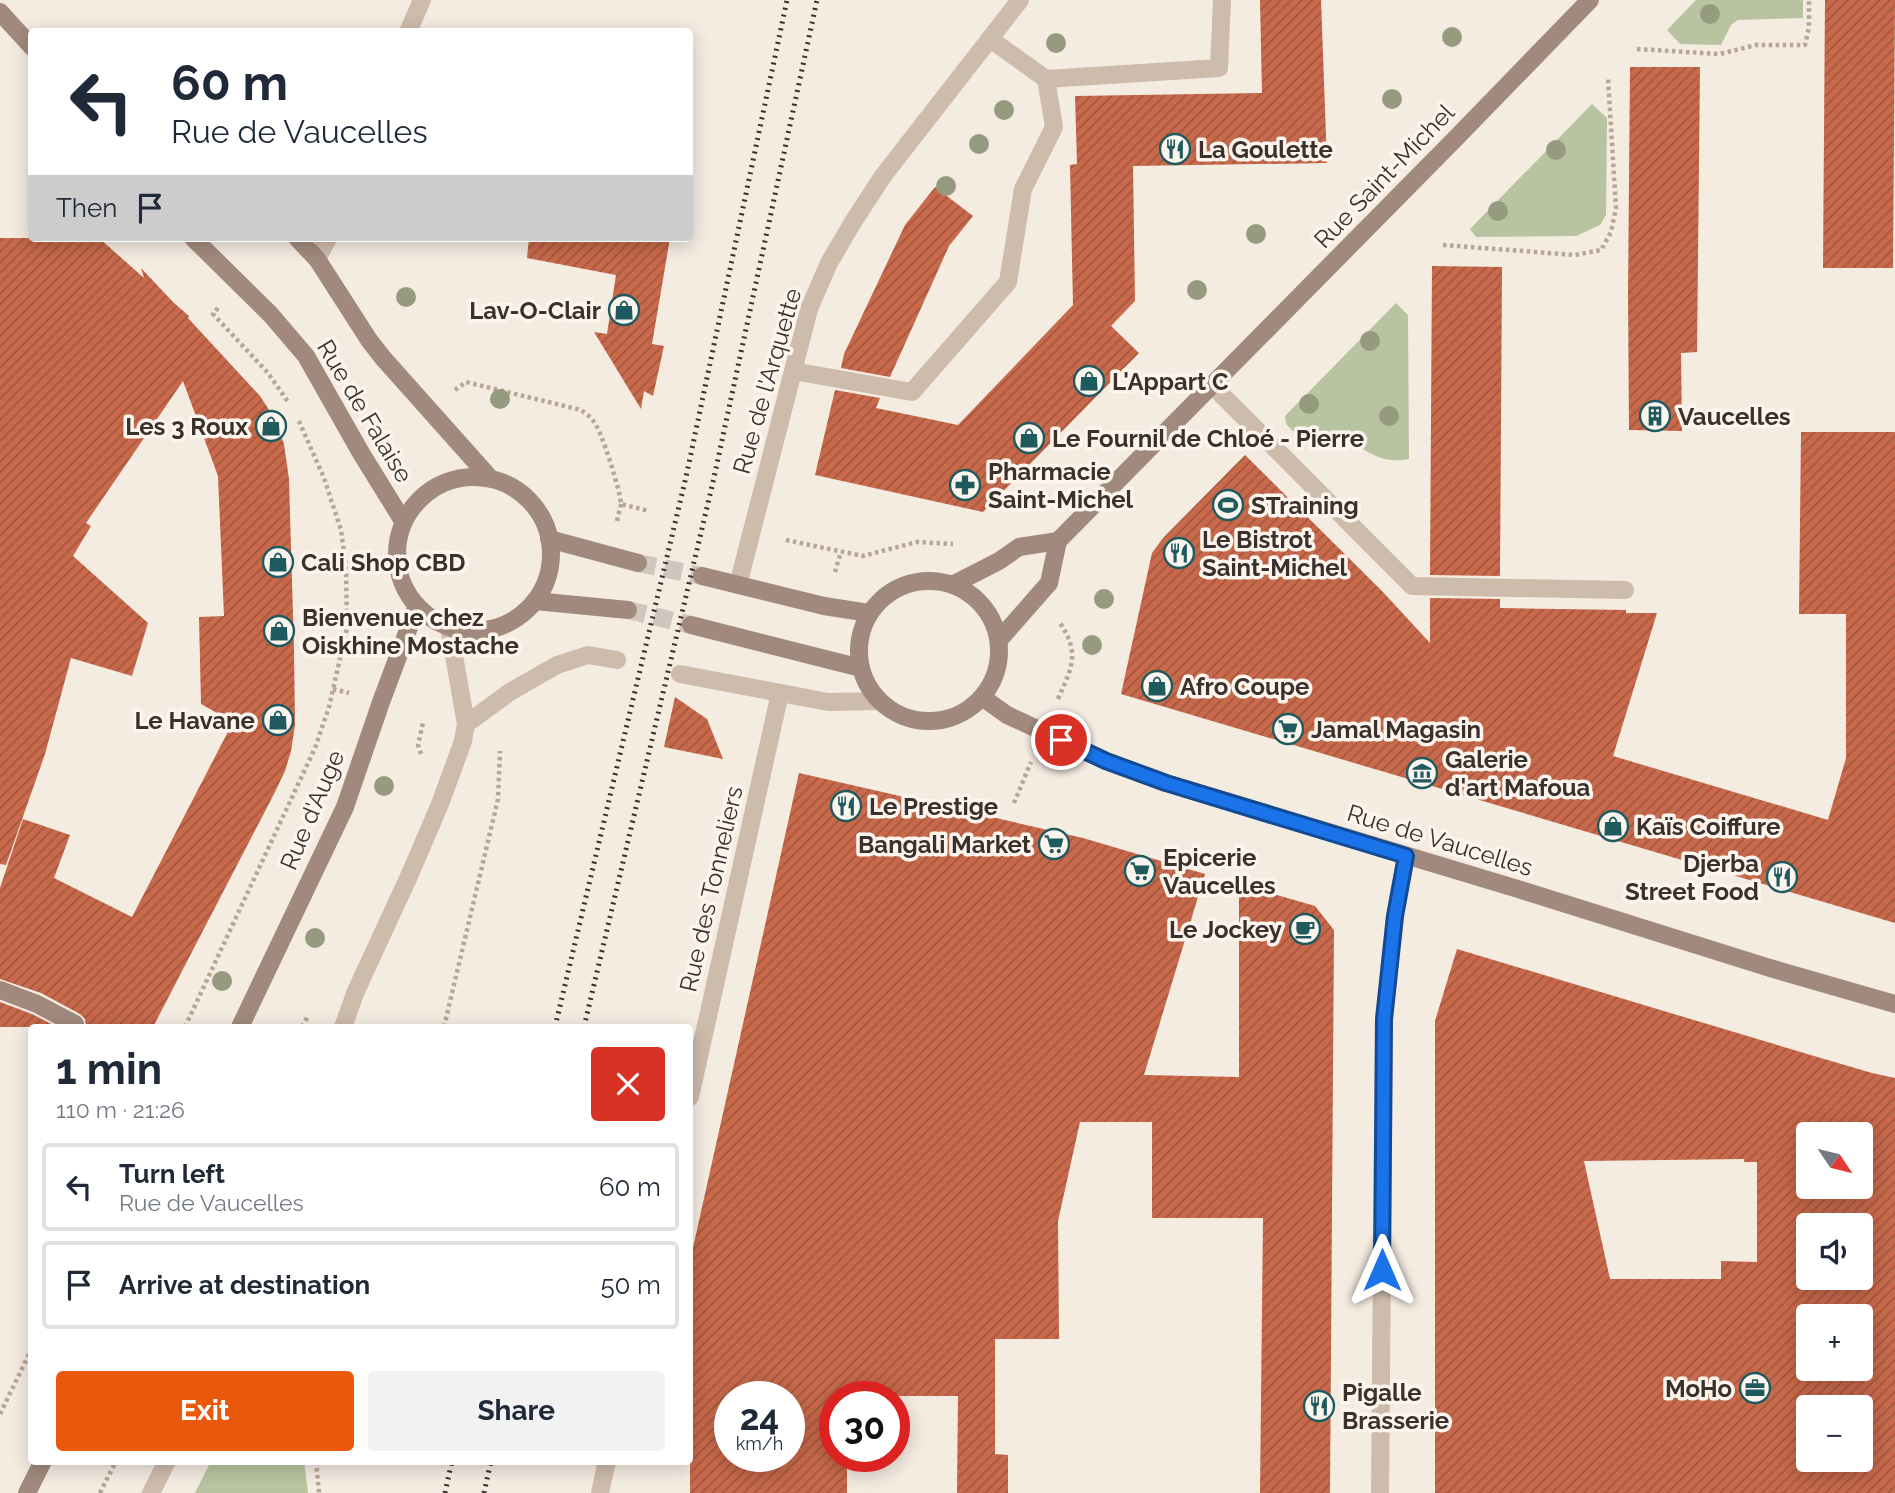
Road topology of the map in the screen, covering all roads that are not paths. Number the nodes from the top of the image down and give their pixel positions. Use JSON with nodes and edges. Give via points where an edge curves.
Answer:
{"nodes":[{"id":1,"x":422,"y":0,"type":"edge"},
{"id":2,"x":1020,"y":0,"type":"edge"},
{"id":3,"x":1222,"y":0,"type":"edge"},
{"id":4,"x":1590,"y":0,"type":"edge"},
{"id":5,"x":0,"y":12,"type":"edge"},
{"id":6,"x":410,"y":28,"type":"edge"},
{"id":7,"x":990,"y":39,"type":"junction"},
{"id":8,"x":28,"y":43,"type":"edge"},
{"id":9,"x":1046,"y":79,"type":"junction"},
{"id":10,"x":197,"y":242,"type":"edge"},
{"id":11,"x":301,"y":242,"type":"edge"},
{"id":12,"x":326,"y":242,"type":"edge"},
{"id":13,"x":317,"y":259,"type":"junction"},
{"id":14,"x":793,"y":371,"type":"junction"},
{"id":15,"x":1212,"y":385,"type":"junction"},
{"id":16,"x":490,"y":478,"type":"junction"},
{"id":17,"x":403,"y":521,"type":"junction"},
{"id":18,"x":550,"y":539,"type":"junction"},
{"id":19,"x":1058,"y":541,"type":"junction"},
{"id":20,"x":638,"y":563,"type":"tunnel mouth"},
{"id":21,"x":702,"y":576,"type":"tunnel mouth"},
{"id":22,"x":738,"y":584,"type":"junction"},
{"id":23,"x":954,"y":584,"type":"junction"},
{"id":24,"x":1625,"y":590,"type":"dead end"},
{"id":25,"x":534,"y":601,"type":"junction"},
{"id":26,"x":417,"y":606,"type":"junction"},
{"id":27,"x":628,"y":610,"type":"tunnel mouth"},
{"id":28,"x":869,"y":613,"type":"junction"},
{"id":29,"x":691,"y":625,"type":"tunnel mouth"},
{"id":30,"x":449,"y":627,"type":"junction"},
{"id":31,"x":999,"y":640,"type":"junction"},
{"id":32,"x":617,"y":660,"type":"dead end"},
{"id":33,"x":861,"y":668,"type":"junction"},
{"id":34,"x":680,"y":674,"type":"dead end"},
{"id":35,"x":780,"y":693,"type":"junction"},
{"id":36,"x":982,"y":697,"type":"junction"},
{"id":37,"x":879,"y":701,"type":"junction"},
{"id":38,"x":466,"y":724,"type":"junction"},
{"id":39,"x":1406,"y":856,"type":"junction"},
{"id":40,"x":0,"y":990,"type":"edge"},
{"id":41,"x":1895,"y":1004,"type":"edge"},
{"id":42,"x":75,"y":1024,"type":"dead end"},
{"id":43,"x":241,"y":1024,"type":"edge"},
{"id":44,"x":344,"y":1024,"type":"edge"},
{"id":45,"x":693,"y":1084,"type":"edge"},
{"id":46,"x":41,"y":1465,"type":"edge"},
{"id":47,"x":165,"y":1465,"type":"edge"},
{"id":48,"x":606,"y":1465,"type":"edge"},
{"id":49,"x":27,"y":1493,"type":"edge"},
{"id":50,"x":151,"y":1493,"type":"edge"},
{"id":51,"x":600,"y":1493,"type":"edge"},
{"id":52,"x":1380,"y":1493,"type":"edge"}],
"edges":[{"from":1,"to":6,"type":"street"},
{"from":2,"to":7,"type":"street","name":"Rue de l'Arquette"},
{"from":3,"to":9,"type":"street","via":[[1219,68]]},
{"from":4,"to":15,"type":"main road","name":"Rue Saint-Michel"},
{"from":5,"to":8,"type":"main road"},
{"from":7,"to":9,"type":"street"},
{"from":7,"to":14,"type":"street","name":"Rue de l'Arquette","via":[[883,176],[853,222],[809,309]]},
{"from":9,"to":14,"type":"street","via":[[1054,127],[1023,189],[1007,282],[912,392]]},
{"from":10,"to":17,"type":"main road","name":"Rue de Falaise","via":[[306,356]]},
{"from":11,"to":13,"type":"main road","name":"Rue de Falaise"},
{"from":12,"to":13,"type":"street"},
{"from":13,"to":16,"type":"main road","name":"Rue de Falaise","via":[[369,340]]},
{"from":14,"to":22,"type":"street","name":"Rue de l'Arquette"},
{"from":15,"to":19,"type":"main road","name":"Rue Saint-Michel"},
{"from":15,"to":24,"type":"street","via":[[1412,586]]},
{"from":16,"to":17,"type":"main road","via":[[469,476],[430,490]]},
{"from":16,"to":18,"type":"main road","via":[[510,485],[528,499]]},
{"from":17,"to":26,"type":"main road","via":[[396,559],[400,578]]},
{"from":18,"to":20,"type":"main road"},
{"from":18,"to":25,"type":"main road","via":[[546,582]]},
{"from":19,"to":23,"type":"main road","via":[[1019,547]]},
{"from":19,"to":31,"type":"main road","via":[[1049,583]]},
{"from":21,"to":22,"type":"main road"},
{"from":22,"to":28,"type":"main road"},
{"from":23,"to":28,"type":"main road","via":[[931,580],[907,584],[886,595]]},
{"from":23,"to":31,"type":"main road","via":[[975,597],[991,616]]},
{"from":25,"to":27,"type":"main road"},
{"from":25,"to":30,"type":"main road","via":[[516,619],[493,629]]},
{"from":26,"to":30,"type":"main road"},
{"from":26,"to":43,"type":"main road","name":"Rue d'Auge","via":[[345,807]]},
{"from":28,"to":33,"type":"main road","via":[[859,640]]},
{"from":29,"to":33,"type":"main road"},
{"from":30,"to":38,"type":"street"},
{"from":31,"to":36,"type":"main road","via":[[999,660]]},
{"from":32,"to":38,"type":"street","via":[[587,655],[557,665]]},
{"from":33,"to":37,"type":"main road"},
{"from":34,"to":35,"type":"street"},
{"from":35,"to":37,"type":"street","via":[[828,702]]},
{"from":35,"to":45,"type":"street","name":"Rue des Tonneliers"},
{"from":36,"to":37,"type":"main road","via":[[964,712],[943,720],[920,721]]},
{"from":36,"to":39,"type":"main road","name":"Rue de Vaucelles","via":[[1007,715],[1106,761]]},
{"from":38,"to":44,"type":"street","via":[[440,804]]},
{"from":39,"to":41,"type":"main road","name":"Rue de Vaucelles"},
{"from":39,"to":52,"type":"street","via":[[1384,1019]]},
{"from":40,"to":42,"type":"main road"},
{"from":46,"to":49,"type":"main road"},
{"from":47,"to":50,"type":"street"},
{"from":48,"to":51,"type":"street"}]}
